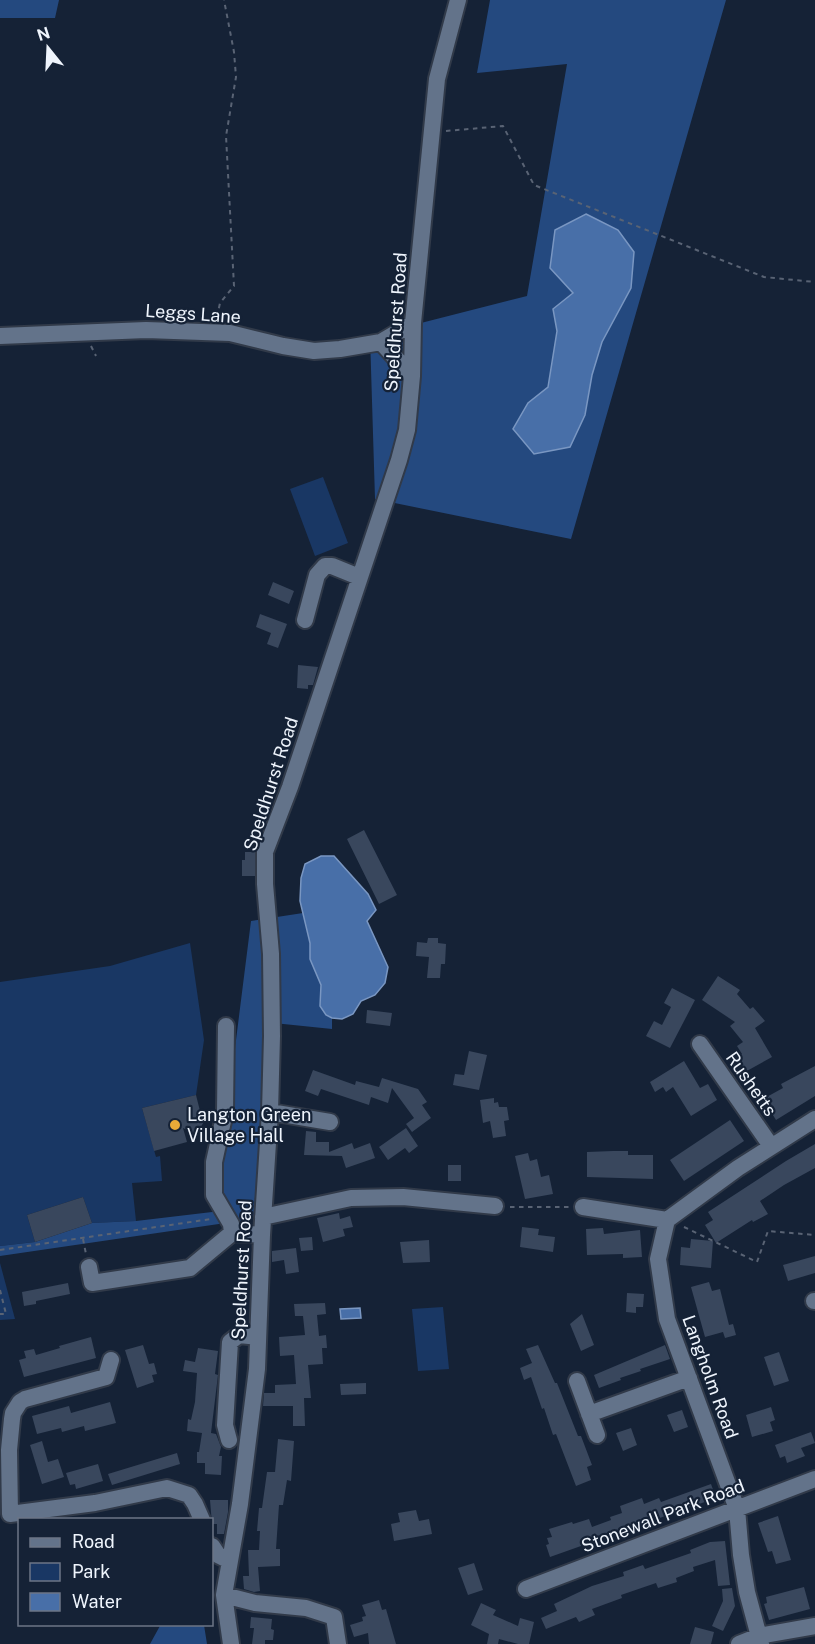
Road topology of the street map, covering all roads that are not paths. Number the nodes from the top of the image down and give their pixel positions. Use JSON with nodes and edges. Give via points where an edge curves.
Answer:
{"nodes":[{"id":1,"x":458,"y":0,"type":"edge"},
{"id":2,"x":413,"y":323,"type":"junction"},
{"id":3,"x":0,"y":336,"type":"edge"},
{"id":4,"x":381,"y":342,"type":"junction"},
{"id":5,"x":412,"y":376,"type":"junction"},
{"id":6,"x":359,"y":577,"type":"junction"},
{"id":7,"x":306,"y":620,"type":"dead end"},
{"id":8,"x":226,"y":1026,"type":"dead end"},
{"id":9,"x":700,"y":1044,"type":"dead end"},
{"id":10,"x":270,"y":1112,"type":"junction"},
{"id":11,"x":815,"y":1119,"type":"edge"},
{"id":12,"x":330,"y":1122,"type":"dead end"},
{"id":13,"x":771,"y":1146,"type":"junction"},
{"id":14,"x":495,"y":1206,"type":"road end"},
{"id":15,"x":583,"y":1207,"type":"road end"},
{"id":16,"x":263,"y":1217,"type":"junction"},
{"id":17,"x":667,"y":1220,"type":"junction"},
{"id":18,"x":229,"y":1225,"type":"junction"},
{"id":19,"x":262,"y":1234,"type":"junction"},
{"id":20,"x":89,"y":1267,"type":"dead end"},
{"id":21,"x":258,"y":1337,"type":"junction"},
{"id":22,"x":111,"y":1360,"type":"dead end"},
{"id":23,"x":689,"y":1378,"type":"junction"},
{"id":24,"x":577,"y":1381,"type":"dead end"},
{"id":25,"x":589,"y":1414,"type":"junction"},
{"id":26,"x":597,"y":1435,"type":"dead end"},
{"id":27,"x":229,"y":1440,"type":"dead end"},
{"id":28,"x":815,"y":1479,"type":"edge"},
{"id":29,"x":737,"y":1509,"type":"junction"},
{"id":30,"x":5,"y":1514,"type":"edge"},
{"id":31,"x":201,"y":1518,"type":"edge"},
{"id":32,"x":213,"y":1548,"type":"edge"},
{"id":33,"x":230,"y":1561,"type":"junction"},
{"id":34,"x":526,"y":1589,"type":"dead end"},
{"id":35,"x":224,"y":1595,"type":"junction"},
{"id":36,"x":815,"y":1626,"type":"edge"},
{"id":37,"x":760,"y":1640,"type":"edge"},
{"id":38,"x":231,"y":1644,"type":"edge"},
{"id":39,"x":338,"y":1644,"type":"edge"},
{"id":40,"x":739,"y":1644,"type":"edge"}],
"edges":[{"from":1,"to":2,"type":"street","name":"Speldhurst Road","via":[[437,79]]},
{"from":2,"to":4,"type":"street","name":"Leggs Lane"},
{"from":2,"to":5,"type":"street","name":"Speldhurst Road"},
{"from":3,"to":4,"type":"street","name":"Leggs Lane","via":[[146,330],[216,332],[314,351]]},
{"from":4,"to":5,"type":"street"},
{"from":5,"to":6,"type":"street","name":"Speldhurst Road","via":[[407,430]]},
{"from":6,"to":7,"type":"street","via":[[325,566],[318,575]]},
{"from":6,"to":10,"type":"street","name":"Speldhurst Road","via":[[266,852],[271,977]]},
{"from":8,"to":18,"type":"street","via":[[225,1112],[214,1162],[214,1195]]},
{"from":9,"to":13,"type":"street","name":"Rushetts"},
{"from":10,"to":12,"type":"street"},
{"from":10,"to":16,"type":"street","name":"Speldhurst Road"},
{"from":11,"to":13,"type":"street"},
{"from":13,"to":17,"type":"street"},
{"from":14,"to":16,"type":"street","via":[[403,1197],[351,1198]]},
{"from":15,"to":17,"type":"street"},
{"from":16,"to":19,"type":"street","name":"Speldhurst Road"},
{"from":17,"to":23,"type":"street","name":"Langholm Road","via":[[658,1259],[667,1319]]},
{"from":18,"to":19,"type":"street"},
{"from":18,"to":20,"type":"street","via":[[190,1268],[92,1282]]},
{"from":19,"to":21,"type":"street","name":"Speldhurst Road"},
{"from":21,"to":27,"type":"street","via":[[239,1335],[230,1342],[225,1425]]},
{"from":21,"to":33,"type":"street","name":"Speldhurst Road","via":[[253,1410]]},
{"from":22,"to":30,"type":"street","via":[[106,1377],[25,1399],[17,1407],[12,1419]]},
{"from":23,"to":25,"type":"street"},
{"from":23,"to":29,"type":"street","name":"Langholm Road"},
{"from":24,"to":25,"type":"street"},
{"from":25,"to":26,"type":"street"},
{"from":28,"to":29,"type":"street","name":"Stonewall Park Road"},
{"from":29,"to":34,"type":"street","name":"Stonewall Park Road"},
{"from":29,"to":37,"type":"street","name":"Langholm Road","via":[[746,1582]]},
{"from":30,"to":31,"type":"street","via":[[95,1503],[167,1488],[189,1495]]},
{"from":32,"to":33,"type":"street"},
{"from":33,"to":35,"type":"street","name":"Speldhurst Road"},
{"from":35,"to":38,"type":"street","name":"Speldhurst Road"},
{"from":35,"to":39,"type":"street","via":[[255,1603],[306,1608],[334,1617]]},
{"from":36,"to":37,"type":"street"},
{"from":37,"to":40,"type":"street"}]}
